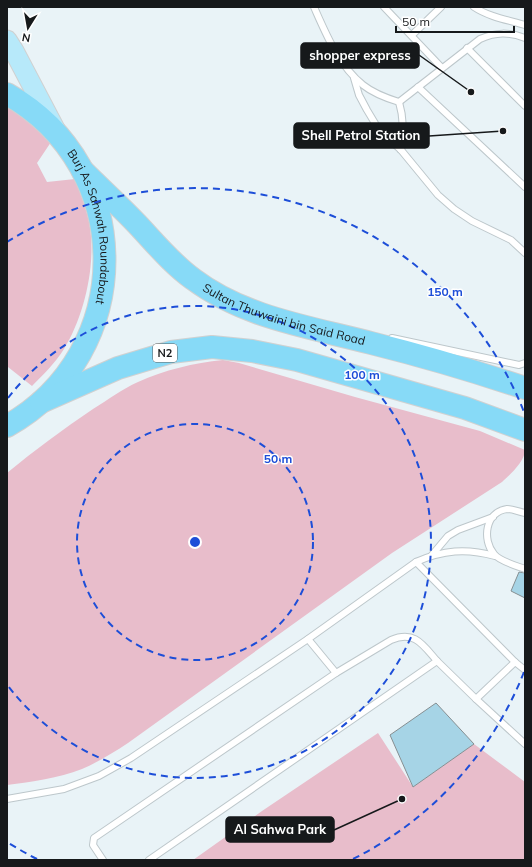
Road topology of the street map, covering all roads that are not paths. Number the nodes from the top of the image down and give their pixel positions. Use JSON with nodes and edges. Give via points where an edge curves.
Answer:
{"nodes":[{"id":1,"x":314,"y":7,"type":"edge"},
{"id":2,"x":384,"y":7,"type":"edge"},
{"id":3,"x":441,"y":7,"type":"edge"},
{"id":4,"x":474,"y":7,"type":"edge"},
{"id":5,"x":525,"y":25,"type":"edge"},
{"id":6,"x":412,"y":35,"type":"junction"},
{"id":7,"x":525,"y":38,"type":"edge"},
{"id":8,"x":7,"y":40,"type":"edge"},
{"id":9,"x":467,"y":48,"type":"junction"},
{"id":10,"x":442,"y":68,"type":"junction"},
{"id":11,"x":354,"y":78,"type":"junction"},
{"id":12,"x":418,"y":87,"type":"junction"},
{"id":13,"x":7,"y":94,"type":"edge"},
{"id":14,"x":399,"y":102,"type":"junction"},
{"id":15,"x":525,"y":106,"type":"edge"},
{"id":16,"x":58,"y":134,"type":"junction"},
{"id":17,"x":401,"y":150,"type":"junction"},
{"id":18,"x":83,"y":171,"type":"junction"},
{"id":19,"x":525,"y":187,"type":"edge"},
{"id":20,"x":525,"y":253,"type":"edge"},
{"id":21,"x":331,"y":332,"type":"junction"},
{"id":22,"x":373,"y":336,"type":"dead end"},
{"id":23,"x":387,"y":337,"type":"dead end"},
{"id":24,"x":525,"y":363,"type":"edge"},
{"id":25,"x":525,"y":388,"type":"edge"},
{"id":26,"x":41,"y":402,"type":"junction"},
{"id":27,"x":7,"y":426,"type":"edge"},
{"id":28,"x":525,"y":430,"type":"edge"},
{"id":29,"x":525,"y":513,"type":"edge"},
{"id":30,"x":493,"y":517,"type":"junction"},
{"id":31,"x":432,"y":554,"type":"junction"},
{"id":32,"x":495,"y":556,"type":"junction"},
{"id":33,"x":416,"y":562,"type":"junction"},
{"id":34,"x":525,"y":569,"type":"edge"},
{"id":35,"x":308,"y":639,"type":"junction"},
{"id":36,"x":437,"y":661,"type":"junction"},
{"id":37,"x":515,"y":662,"type":"junction"},
{"id":38,"x":525,"y":670,"type":"edge"},
{"id":39,"x":336,"y":673,"type":"junction"},
{"id":40,"x":476,"y":699,"type":"junction"},
{"id":41,"x":525,"y":744,"type":"edge"},
{"id":42,"x":7,"y":799,"type":"edge"},
{"id":43,"x":103,"y":860,"type":"edge"},
{"id":44,"x":149,"y":860,"type":"edge"}],
"edges":[{"from":1,"to":11,"type":"lane","via":[[337,53]]},
{"from":2,"to":6,"type":"lane"},
{"from":3,"to":6,"type":"lane"},
{"from":4,"to":5,"type":"lane"},
{"from":6,"to":10,"type":"lane"},
{"from":7,"to":9,"type":"lane","via":[[503,33],[491,34]]},
{"from":8,"to":16,"type":"main road"},
{"from":9,"to":10,"type":"lane"},
{"from":9,"to":15,"type":"lane"},
{"from":10,"to":12,"type":"lane"},
{"from":11,"to":14,"type":"lane","via":[[375,92]]},
{"from":11,"to":17,"type":"lane","via":[[359,95],[376,125]]},
{"from":12,"to":14,"type":"lane"},
{"from":12,"to":19,"type":"lane"},
{"from":13,"to":16,"type":"highway","name":"Burj As Sahwah Roundabout","number":"N2","via":[[30,108]]},
{"from":14,"to":17,"type":"lane","via":[[404,127]]},
{"from":16,"to":18,"type":"highway","name":"Burj As Sahwah Roundabout","number":"N2"},
{"from":17,"to":20,"type":"lane","via":[[438,195],[454,209],[511,240]]},
{"from":18,"to":21,"type":"highway","name":"Sultan Thuwaini bin Said Road","number":"N2","via":[[193,280],[254,313]]},
{"from":18,"to":26,"type":"highway","name":"Burj As Sahwah Roundabout","number":"N2","via":[[96,202],[103,234],[105,266],[101,299],[92,330],[77,359],[58,385]]},
{"from":21,"to":22,"type":"lane"},
{"from":21,"to":25,"type":"highway","name":"Sultan Thuwaini bin Said Road","number":"N2"},
{"from":23,"to":24,"type":"lane","via":[[519,365]]},
{"from":26,"to":27,"type":"highway","name":"Burj As Sahwah Roundabout","number":"N2"},
{"from":26,"to":28,"type":"highway","number":"N2","via":[[126,366],[171,352],[212,347],[252,351],[298,360],[465,408]]},
{"from":29,"to":30,"type":"lane","via":[[505,509]]},
{"from":30,"to":31,"type":"lane","via":[[448,536]]},
{"from":30,"to":32,"type":"lane","via":[[488,526],[486,539]]},
{"from":31,"to":32,"type":"lane","via":[[464,551]]},
{"from":31,"to":33,"type":"lane"},
{"from":32,"to":34,"type":"lane"},
{"from":33,"to":35,"type":"lane"},
{"from":33,"to":37,"type":"lane"},
{"from":35,"to":39,"type":"lane"},
{"from":35,"to":42,"type":"lane","via":[[131,758],[99,776],[64,788]]},
{"from":36,"to":39,"type":"lane","via":[[416,638],[399,636]]},
{"from":36,"to":40,"type":"lane"},
{"from":36,"to":44,"type":"lane"},
{"from":37,"to":38,"type":"lane"},
{"from":37,"to":40,"type":"lane"},
{"from":39,"to":43,"type":"lane","via":[[94,838],[93,845]]},
{"from":40,"to":41,"type":"lane"}]}
